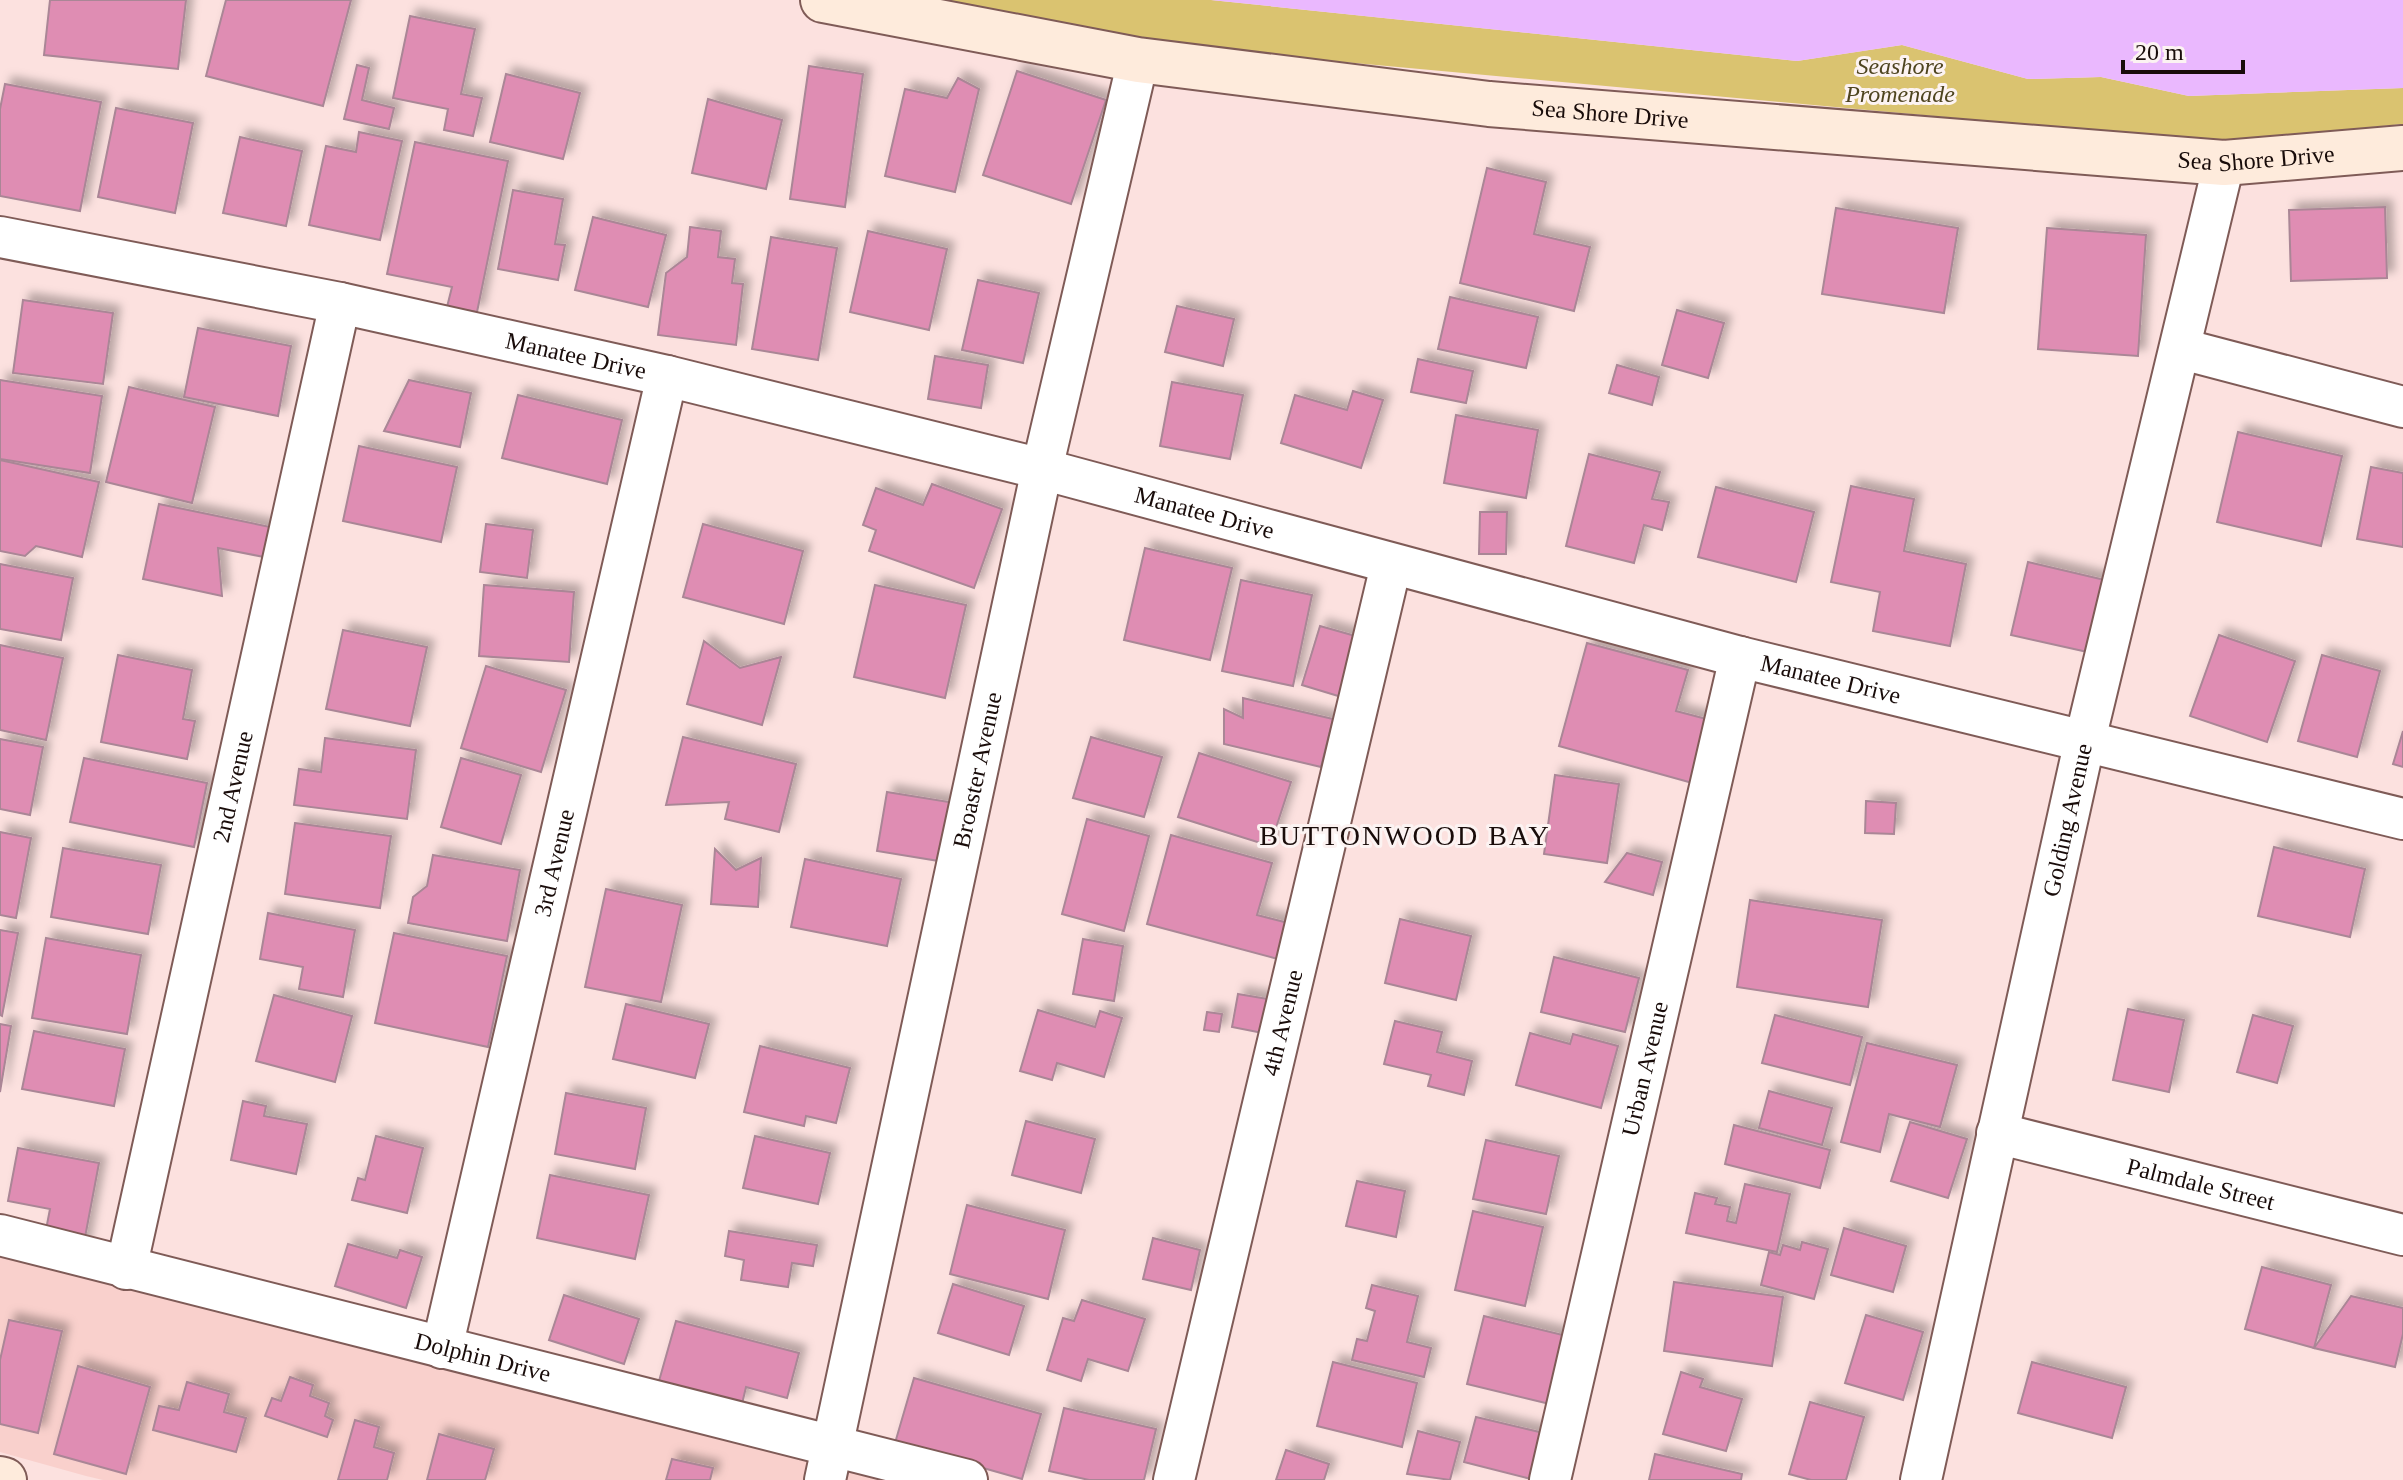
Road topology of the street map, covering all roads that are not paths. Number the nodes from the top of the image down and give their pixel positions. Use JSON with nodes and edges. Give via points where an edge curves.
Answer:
{"nodes":[{"id":1,"x":823,"y":0,"type":"edge"},
{"id":2,"x":1138,"y":60,"type":"junction"},
{"id":3,"x":2403,"y":148,"type":"edge"},
{"id":4,"x":2224,"y":163,"type":"junction"},
{"id":5,"x":0,"y":237,"type":"edge"},
{"id":6,"x":340,"y":303,"type":"junction"},
{"id":7,"x":2182,"y":349,"type":"junction"},
{"id":8,"x":667,"y":376,"type":"junction"},
{"id":9,"x":2403,"y":407,"type":"edge"},
{"id":10,"x":1042,"y":469,"type":"junction"},
{"id":11,"x":1391,"y":565,"type":"junction"},
{"id":12,"x":1740,"y":657,"type":"junction"},
{"id":13,"x":2085,"y":740,"type":"junction"},
{"id":14,"x":2403,"y":819,"type":"edge"},
{"id":15,"x":1997,"y":1133,"type":"junction"},
{"id":16,"x":0,"y":1235,"type":"edge"},
{"id":17,"x":2403,"y":1235,"type":"edge"},
{"id":18,"x":126,"y":1269,"type":"junction"},
{"id":19,"x":442,"y":1348,"type":"junction"},
{"id":20,"x":827,"y":1464,"type":"edge"},
{"id":21,"x":967,"y":1480,"type":"edge"},
{"id":22,"x":1174,"y":1480,"type":"edge"},
{"id":23,"x":1550,"y":1480,"type":"edge"},
{"id":24,"x":1921,"y":1480,"type":"edge"}],
"edges":[{"from":1,"to":2,"type":"street","name":"Sea Shore Drive"},
{"from":2,"to":4,"type":"street","name":"Sea Shore Drive","via":[[1489,104]]},
{"from":2,"to":10,"type":"street","name":"Broaster Avenue"},
{"from":3,"to":4,"type":"street","name":"Sea Shore Drive"},
{"from":4,"to":7,"type":"street","name":"Golding Avenue"},
{"from":5,"to":6,"type":"street","name":"Manatee Drive"},
{"from":6,"to":8,"type":"street","name":"Manatee Drive"},
{"from":6,"to":18,"type":"street","name":"2nd Avenue"},
{"from":7,"to":9,"type":"street"},
{"from":7,"to":13,"type":"street","name":"Golding Avenue"},
{"from":8,"to":10,"type":"street","name":"Manatee Drive"},
{"from":8,"to":19,"type":"street","name":"3rd Avenue"},
{"from":10,"to":11,"type":"street","name":"Manatee Drive"},
{"from":10,"to":20,"type":"street","name":"Broaster Avenue"},
{"from":11,"to":12,"type":"street","name":"Manatee Drive"},
{"from":11,"to":22,"type":"street","name":"4th Avenue"},
{"from":12,"to":13,"type":"street","name":"Manatee Drive"},
{"from":12,"to":23,"type":"street","name":"Urban Avenue"},
{"from":13,"to":14,"type":"street","name":"Manatee Drive"},
{"from":13,"to":15,"type":"street","name":"Golding Avenue"},
{"from":15,"to":17,"type":"street","name":"Palmdale Street"},
{"from":15,"to":24,"type":"street","name":"Golding Avenue"},
{"from":16,"to":18,"type":"street","name":"Dolphin Drive"},
{"from":18,"to":19,"type":"street","name":"Dolphin Drive"},
{"from":19,"to":20,"type":"street","name":"Dolphin Drive"},
{"from":20,"to":21,"type":"street","name":"Dolphin Drive"}]}
